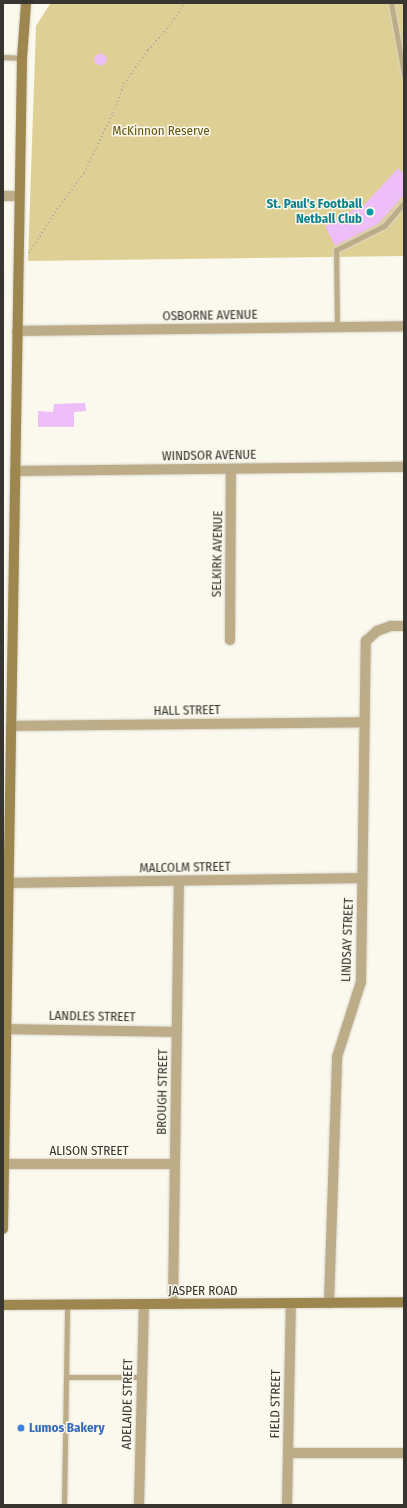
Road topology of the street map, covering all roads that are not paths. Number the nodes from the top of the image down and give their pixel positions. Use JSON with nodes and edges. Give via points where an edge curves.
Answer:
{"nodes":[{"id":1,"x":26,"y":3,"type":"edge"},
{"id":2,"x":391,"y":3,"type":"edge"},
{"id":3,"x":3,"y":57,"type":"edge"},
{"id":4,"x":22,"y":58,"type":"junction"},
{"id":5,"x":404,"y":74,"type":"edge"},
{"id":6,"x":3,"y":196,"type":"edge"},
{"id":7,"x":19,"y":196,"type":"junction"},
{"id":8,"x":404,"y":203,"type":"edge"},
{"id":9,"x":404,"y":326,"type":"edge"},
{"id":10,"x":337,"y":327,"type":"junction"},
{"id":11,"x":17,"y":331,"type":"junction"},
{"id":12,"x":404,"y":467,"type":"edge"},
{"id":13,"x":231,"y":469,"type":"junction"},
{"id":14,"x":15,"y":471,"type":"junction"},
{"id":15,"x":404,"y":626,"type":"edge"},
{"id":16,"x":230,"y":640,"type":"dead end"},
{"id":17,"x":7,"y":713,"type":"edge"},
{"id":18,"x":364,"y":722,"type":"junction"},
{"id":19,"x":11,"y":726,"type":"junction"},
{"id":20,"x":6,"y":862,"type":"edge"},
{"id":21,"x":362,"y":878,"type":"junction"},
{"id":22,"x":179,"y":881,"type":"junction"},
{"id":23,"x":9,"y":883,"type":"junction"},
{"id":24,"x":5,"y":1003,"type":"edge"},
{"id":25,"x":6,"y":1029,"type":"junction"},
{"id":26,"x":177,"y":1032,"type":"junction"},
{"id":27,"x":4,"y":1125,"type":"edge"},
{"id":28,"x":4,"y":1164,"type":"junction"},
{"id":29,"x":175,"y":1164,"type":"junction"},
{"id":30,"x":3,"y":1229,"type":"edge"},
{"id":31,"x":404,"y":1302,"type":"edge"},
{"id":32,"x":291,"y":1303,"type":"junction"},
{"id":33,"x":329,"y":1303,"type":"junction"},
{"id":34,"x":144,"y":1304,"type":"junction"},
{"id":35,"x":173,"y":1304,"type":"junction"},
{"id":36,"x":3,"y":1305,"type":"edge"},
{"id":37,"x":67,"y":1305,"type":"junction"},
{"id":38,"x":66,"y":1377,"type":"junction"},
{"id":39,"x":142,"y":1377,"type":"junction"},
{"id":40,"x":288,"y":1453,"type":"junction"},
{"id":41,"x":404,"y":1453,"type":"edge"},
{"id":42,"x":64,"y":1505,"type":"edge"},
{"id":43,"x":139,"y":1505,"type":"edge"},
{"id":44,"x":287,"y":1505,"type":"edge"}],
"edges":[{"from":1,"to":4,"type":"street"},
{"from":2,"to":5,"type":"lane"},
{"from":3,"to":4,"type":"lane"},
{"from":4,"to":7,"type":"street"},
{"from":6,"to":7,"type":"street"},
{"from":7,"to":11,"type":"street"},
{"from":8,"to":10,"type":"lane","via":[[384,226],[336,250]]},
{"from":9,"to":10,"type":"street","name":"OSBORNE AVENUE"},
{"from":10,"to":11,"type":"street","name":"OSBORNE AVENUE"},
{"from":11,"to":14,"type":"street"},
{"from":12,"to":13,"type":"street","name":"WINDSOR AVENUE"},
{"from":13,"to":14,"type":"street","name":"WINDSOR AVENUE"},
{"from":13,"to":16,"type":"street","name":"SELKIRK AVENUE"},
{"from":14,"to":17,"type":"street"},
{"from":15,"to":18,"type":"street","name":"LINDSAY STREET","via":[[391,626],[377,631],[366,641]]},
{"from":17,"to":19,"type":"street"},
{"from":18,"to":19,"type":"street","name":"HALL STREET"},
{"from":18,"to":21,"type":"street","name":"LINDSAY STREET"},
{"from":19,"to":20,"type":"street"},
{"from":20,"to":23,"type":"street"},
{"from":21,"to":22,"type":"street","name":"MALCOLM STREET"},
{"from":21,"to":33,"type":"street","name":"LINDSAY STREET","via":[[361,982],[337,1057]]},
{"from":22,"to":23,"type":"street","name":"MALCOLM STREET"},
{"from":22,"to":26,"type":"street","name":"BROUGH STREET"},
{"from":23,"to":24,"type":"street"},
{"from":24,"to":25,"type":"street"},
{"from":25,"to":26,"type":"street","name":"LANDLES STREET"},
{"from":25,"to":27,"type":"street"},
{"from":26,"to":29,"type":"street","name":"BROUGH STREET"},
{"from":27,"to":28,"type":"street"},
{"from":28,"to":29,"type":"street","name":"ALISON STREET"},
{"from":28,"to":30,"type":"street"},
{"from":29,"to":35,"type":"street","name":"BROUGH STREET"},
{"from":31,"to":33,"type":"street","name":"JASPER ROAD"},
{"from":32,"to":33,"type":"street","name":"JASPER ROAD"},
{"from":32,"to":35,"type":"street","name":"JASPER ROAD"},
{"from":32,"to":40,"type":"street","name":"FIELD STREET"},
{"from":34,"to":35,"type":"street","name":"JASPER ROAD"},
{"from":34,"to":37,"type":"street","name":"JASPER ROAD"},
{"from":34,"to":39,"type":"street","name":"ADELAIDE STREET"},
{"from":36,"to":37,"type":"street","name":"JASPER ROAD"},
{"from":37,"to":38,"type":"lane"},
{"from":38,"to":39,"type":"lane"},
{"from":38,"to":42,"type":"lane"},
{"from":39,"to":43,"type":"street","name":"ADELAIDE STREET"},
{"from":40,"to":41,"type":"street"},
{"from":40,"to":44,"type":"street","name":"FIELD STREET"}]}
